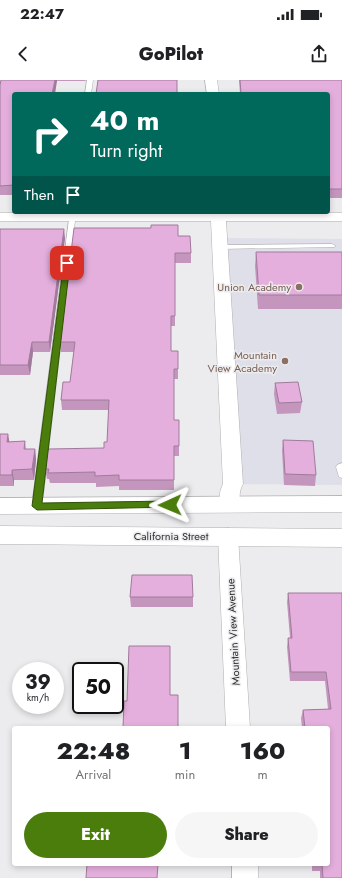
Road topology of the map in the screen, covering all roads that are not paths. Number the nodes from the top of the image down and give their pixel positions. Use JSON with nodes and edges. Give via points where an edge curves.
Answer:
{"nodes":[{"id":1,"x":90,"y":80,"type":"edge"},
{"id":2,"x":211,"y":80,"type":"edge"},
{"id":3,"x":88,"y":92,"type":"edge"},
{"id":4,"x":213,"y":92,"type":"edge"},
{"id":5,"x":73,"y":214,"type":"edge"},
{"id":6,"x":218,"y":215,"type":"edge"},
{"id":7,"x":0,"y":217,"type":"edge"},
{"id":8,"x":342,"y":217,"type":"edge"},
{"id":9,"x":332,"y":246,"type":"dead end"},
{"id":10,"x":219,"y":248,"type":"junction"},
{"id":11,"x":342,"y":466,"type":"edge"},
{"id":12,"x":342,"y":475,"type":"edge"},
{"id":13,"x":230,"y":504,"type":"junction"},
{"id":14,"x":342,"y":504,"type":"edge"},
{"id":15,"x":0,"y":506,"type":"edge"},
{"id":16,"x":37,"y":506,"type":"junction"},
{"id":17,"x":0,"y":535,"type":"edge"},
{"id":18,"x":228,"y":536,"type":"junction"},
{"id":19,"x":342,"y":538,"type":"edge"},
{"id":20,"x":238,"y":726,"type":"edge"},
{"id":21,"x":245,"y":866,"type":"edge"},
{"id":22,"x":246,"y":878,"type":"edge"}],
"edges":[{"from":1,"to":3,"type":"lane"},
{"from":2,"to":4,"type":"street"},
{"from":5,"to":6,"type":"street"},
{"from":5,"to":7,"type":"street"},
{"from":5,"to":16,"type":"lane"},
{"from":6,"to":8,"type":"street"},
{"from":6,"to":10,"type":"street"},
{"from":9,"to":10,"type":"lane"},
{"from":10,"to":13,"type":"street","via":[[233,484],[229,491]]},
{"from":11,"to":12,"type":"lane"},
{"from":13,"to":14,"type":"main road"},
{"from":13,"to":16,"type":"main road"},
{"from":15,"to":16,"type":"main road"},
{"from":17,"to":18,"type":"main road","name":"California Street"},
{"from":18,"to":19,"type":"main road","name":"California Street"},
{"from":18,"to":20,"type":"street","name":"Mountain View Avenue"},
{"from":21,"to":22,"type":"street"}]}
